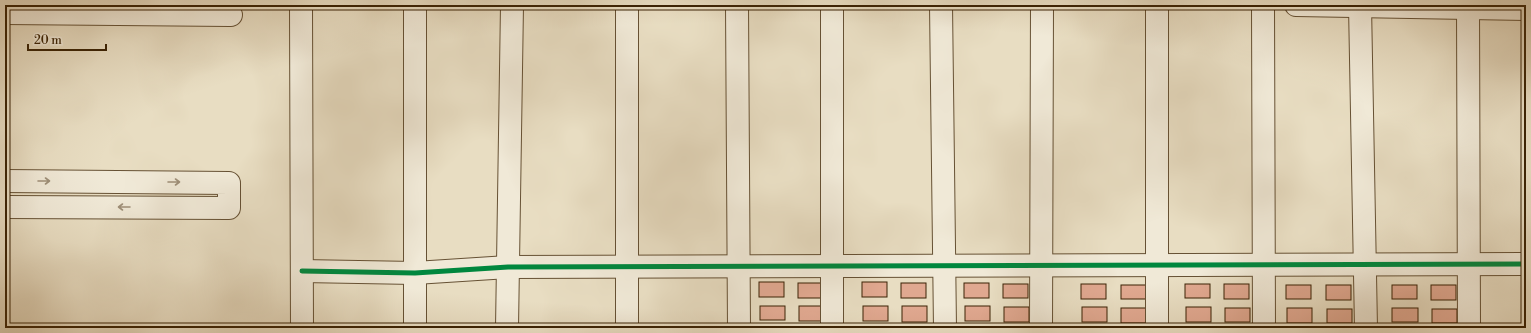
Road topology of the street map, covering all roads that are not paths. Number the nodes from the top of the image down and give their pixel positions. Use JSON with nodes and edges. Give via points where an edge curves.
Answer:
{"nodes":[{"id":1,"x":301,"y":5,"type":"edge"},
{"id":2,"x":415,"y":5,"type":"edge"},
{"id":3,"x":512,"y":5,"type":"edge"},
{"id":4,"x":628,"y":5,"type":"edge"},
{"id":5,"x":737,"y":5,"type":"edge"},
{"id":6,"x":832,"y":5,"type":"edge"},
{"id":7,"x":941,"y":5,"type":"edge"},
{"id":8,"x":1042,"y":5,"type":"edge"},
{"id":9,"x":1157,"y":5,"type":"edge"},
{"id":10,"x":1263,"y":5,"type":"edge"},
{"id":11,"x":1296,"y":5,"type":"edge"},
{"id":12,"x":1360,"y":6,"type":"edge"},
{"id":13,"x":1468,"y":6,"type":"edge"},
{"id":14,"x":1526,"y":9,"type":"edge"},
{"id":15,"x":5,"y":13,"type":"edge"},
{"id":16,"x":231,"y":15,"type":"dead end"},
{"id":17,"x":5,"y":181,"type":"edge"},
{"id":18,"x":5,"y":207,"type":"edge"},
{"id":19,"x":1469,"y":264,"type":"junction"},
{"id":20,"x":1526,"y":264,"type":"edge"},
{"id":21,"x":1157,"y":265,"type":"junction"},
{"id":22,"x":1264,"y":265,"type":"junction"},
{"id":23,"x":1366,"y":265,"type":"junction"},
{"id":24,"x":832,"y":266,"type":"junction"},
{"id":25,"x":945,"y":266,"type":"junction"},
{"id":26,"x":1041,"y":266,"type":"junction"},
{"id":27,"x":508,"y":267,"type":"junction"},
{"id":28,"x":627,"y":267,"type":"junction"},
{"id":29,"x":740,"y":267,"type":"junction"},
{"id":30,"x":302,"y":271,"type":"junction"},
{"id":31,"x":415,"y":273,"type":"junction"},
{"id":32,"x":302,"y":328,"type":"edge"},
{"id":33,"x":415,"y":328,"type":"edge"},
{"id":34,"x":507,"y":328,"type":"edge"},
{"id":35,"x":627,"y":328,"type":"edge"},
{"id":36,"x":739,"y":328,"type":"edge"},
{"id":37,"x":832,"y":328,"type":"edge"},
{"id":38,"x":945,"y":328,"type":"edge"},
{"id":39,"x":1041,"y":328,"type":"edge"},
{"id":40,"x":1157,"y":328,"type":"edge"},
{"id":41,"x":1264,"y":328,"type":"edge"},
{"id":42,"x":1366,"y":328,"type":"edge"},
{"id":43,"x":1469,"y":328,"type":"edge"}],
"edges":[{"from":1,"to":30,"type":"street"},
{"from":2,"to":31,"type":"street"},
{"from":3,"to":27,"type":"street"},
{"from":4,"to":28,"type":"street"},
{"from":5,"to":29,"type":"street"},
{"from":6,"to":24,"type":"street"},
{"from":7,"to":25,"type":"street"},
{"from":8,"to":26,"type":"street"},
{"from":9,"to":21,"type":"street"},
{"from":10,"to":22,"type":"street"},
{"from":11,"to":12,"type":"street"},
{"from":12,"to":13,"type":"street"},
{"from":12,"to":23,"type":"street"},
{"from":13,"to":14,"type":"street"},
{"from":13,"to":19,"type":"street"},
{"from":15,"to":16,"type":"street"},
{"from":17,"to":18,"type":"street","one_way":true,"via":[[230,183],[229,208]]},
{"from":19,"to":20,"type":"street"},
{"from":19,"to":23,"type":"street"},
{"from":19,"to":43,"type":"street"},
{"from":21,"to":22,"type":"street"},
{"from":21,"to":26,"type":"street"},
{"from":21,"to":40,"type":"street"},
{"from":22,"to":23,"type":"street"},
{"from":22,"to":41,"type":"street"},
{"from":23,"to":42,"type":"street"},
{"from":24,"to":25,"type":"street"},
{"from":24,"to":29,"type":"street"},
{"from":24,"to":37,"type":"street"},
{"from":25,"to":26,"type":"street"},
{"from":25,"to":38,"type":"street"},
{"from":26,"to":39,"type":"street"},
{"from":27,"to":28,"type":"street"},
{"from":27,"to":31,"type":"street"},
{"from":27,"to":34,"type":"street"},
{"from":28,"to":29,"type":"street"},
{"from":28,"to":35,"type":"street"},
{"from":29,"to":36,"type":"street"},
{"from":30,"to":31,"type":"street"},
{"from":30,"to":32,"type":"street"},
{"from":31,"to":33,"type":"street"}]}
